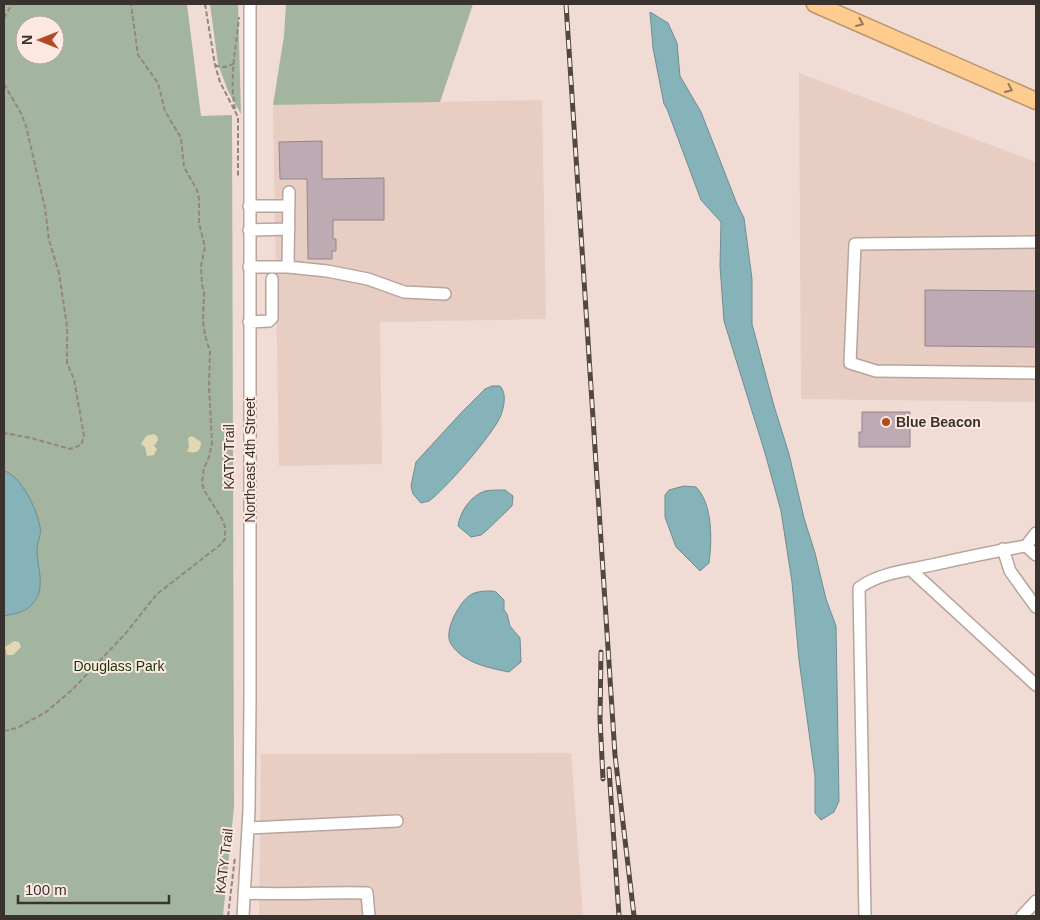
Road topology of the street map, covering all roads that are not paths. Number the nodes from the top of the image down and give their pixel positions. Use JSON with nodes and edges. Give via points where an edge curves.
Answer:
{"nodes":[{"id":1,"x":250,"y":4,"type":"edge"},
{"id":2,"x":815,"y":4,"type":"edge"},
{"id":3,"x":1036,"y":100,"type":"edge"},
{"id":4,"x":289,"y":192,"type":"dead end"},
{"id":5,"x":249,"y":206,"type":"junction"},
{"id":6,"x":289,"y":206,"type":"junction"},
{"id":7,"x":289,"y":229,"type":"junction"},
{"id":8,"x":250,"y":230,"type":"junction"},
{"id":9,"x":1036,"y":242,"type":"edge"},
{"id":10,"x":250,"y":267,"type":"junction"},
{"id":11,"x":288,"y":267,"type":"junction"},
{"id":12,"x":272,"y":278,"type":"dead end"},
{"id":13,"x":444,"y":294,"type":"dead end"},
{"id":14,"x":250,"y":322,"type":"junction"},
{"id":15,"x":1036,"y":373,"type":"edge"},
{"id":16,"x":1036,"y":532,"type":"edge"},
{"id":17,"x":1026,"y":546,"type":"junction"},
{"id":18,"x":1002,"y":549,"type":"junction"},
{"id":19,"x":1036,"y":555,"type":"edge"},
{"id":20,"x":911,"y":570,"type":"junction"},
{"id":21,"x":1036,"y":607,"type":"edge"},
{"id":22,"x":1036,"y":685,"type":"edge"},
{"id":23,"x":397,"y":821,"type":"dead end"},
{"id":24,"x":248,"y":828,"type":"junction"},
{"id":25,"x":244,"y":893,"type":"junction"},
{"id":26,"x":1036,"y":901,"type":"edge"},
{"id":27,"x":242,"y":916,"type":"edge"},
{"id":28,"x":369,"y":916,"type":"edge"},
{"id":29,"x":865,"y":916,"type":"edge"},
{"id":30,"x":1022,"y":916,"type":"edge"}],
"edges":[{"from":1,"to":5,"type":"street","name":"Northeast 4th Street"},
{"from":2,"to":3,"type":"highway","one_way":true},
{"from":4,"to":6,"type":"street"},
{"from":5,"to":6,"type":"street"},
{"from":5,"to":8,"type":"street","name":"Northeast 4th Street"},
{"from":6,"to":7,"type":"street"},
{"from":7,"to":8,"type":"street"},
{"from":7,"to":11,"type":"street"},
{"from":8,"to":10,"type":"street","name":"Northeast 4th Street"},
{"from":9,"to":15,"type":"street","via":[[855,244],[850,363],[876,372]]},
{"from":10,"to":11,"type":"street"},
{"from":10,"to":14,"type":"street","name":"Northeast 4th Street"},
{"from":11,"to":13,"type":"street","via":[[368,279],[404,292]]},
{"from":12,"to":14,"type":"street","via":[[272,318],[265,322]]},
{"from":14,"to":24,"type":"street","name":"Northeast 4th Street"},
{"from":16,"to":17,"type":"street"},
{"from":17,"to":18,"type":"street"},
{"from":17,"to":19,"type":"street"},
{"from":18,"to":20,"type":"street"},
{"from":18,"to":21,"type":"street","via":[[1010,571]]},
{"from":20,"to":22,"type":"street"},
{"from":20,"to":29,"type":"street","via":[[868,582],[859,588]]},
{"from":23,"to":24,"type":"street"},
{"from":24,"to":25,"type":"street","name":"Northeast 4th Street"},
{"from":25,"to":27,"type":"street","name":"Northeast 4th Street"},
{"from":25,"to":28,"type":"street","via":[[367,893]]},
{"from":26,"to":30,"type":"street"}]}
